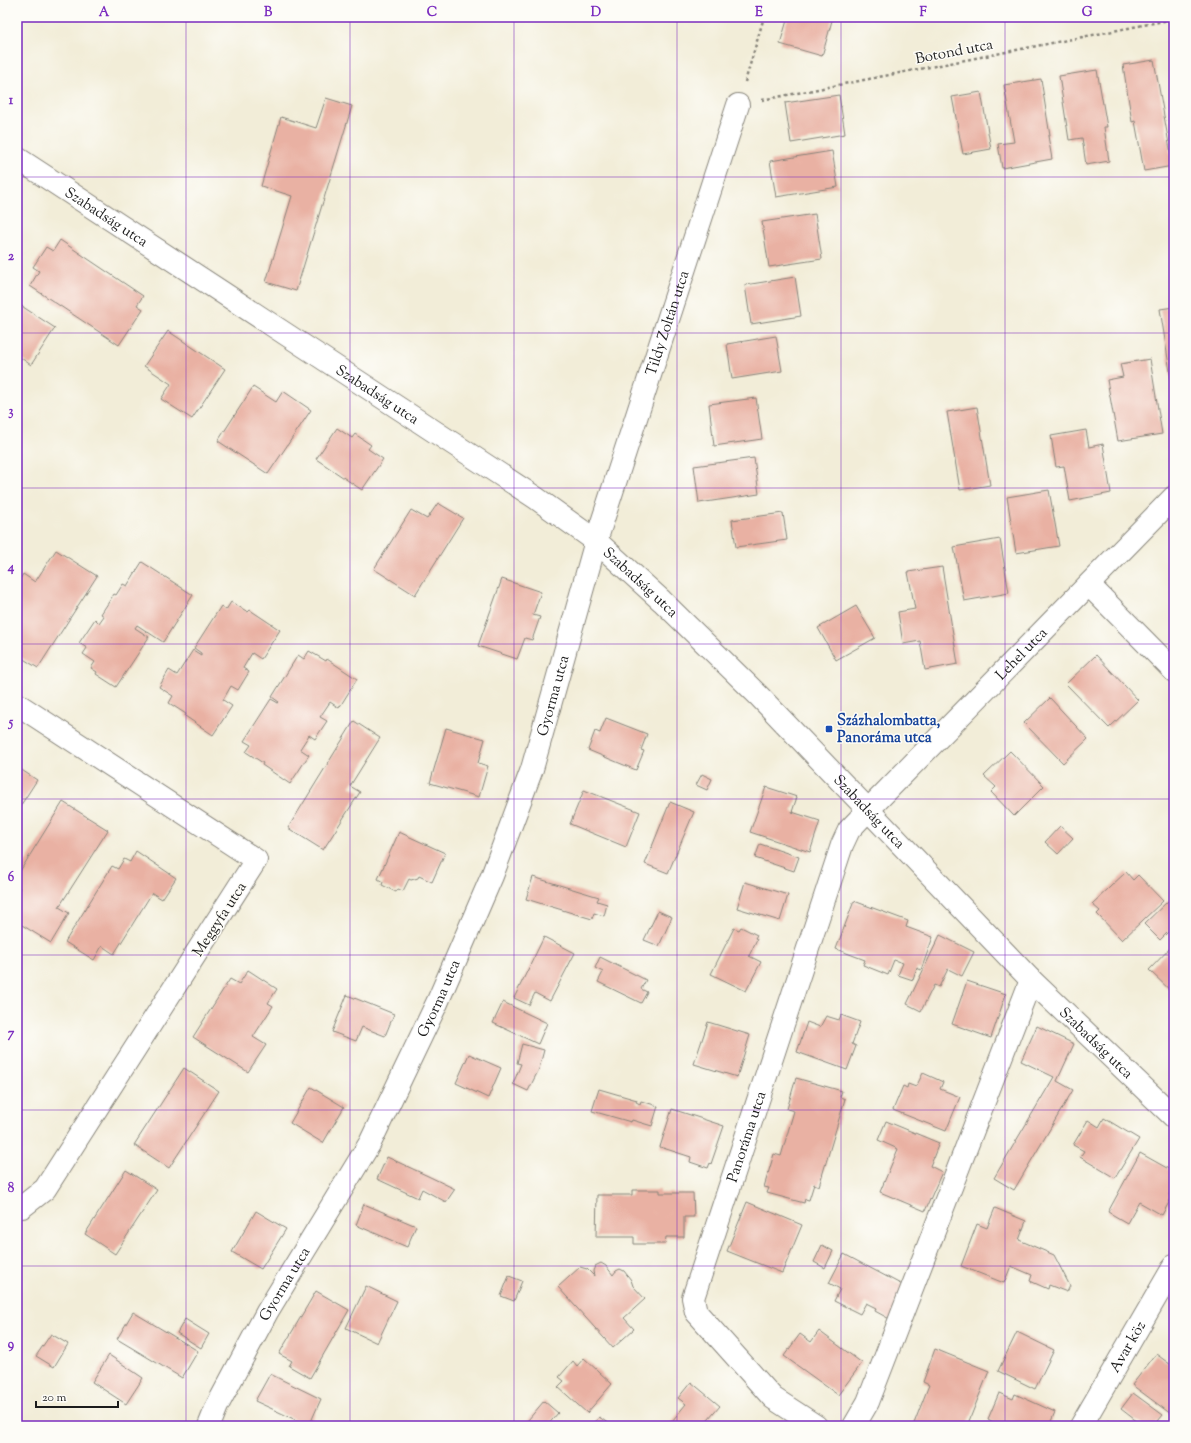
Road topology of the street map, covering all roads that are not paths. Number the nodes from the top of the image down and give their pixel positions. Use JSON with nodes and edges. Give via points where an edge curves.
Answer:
{"nodes":[{"id":1,"x":738,"y":105,"type":"road end"},
{"id":2,"x":17,"y":158,"type":"edge"},
{"id":3,"x":1174,"y":497,"type":"edge"},
{"id":4,"x":596,"y":540,"type":"junction"},
{"id":5,"x":1089,"y":586,"type":"junction"},
{"id":6,"x":1174,"y":671,"type":"edge"},
{"id":7,"x":17,"y":704,"type":"edge"},
{"id":8,"x":868,"y":810,"type":"junction"},
{"id":9,"x":1031,"y":980,"type":"junction"},
{"id":10,"x":1174,"y":1116,"type":"edge"},
{"id":11,"x":17,"y":1206,"type":"edge"},
{"id":12,"x":1174,"y":1266,"type":"edge"},
{"id":13,"x":209,"y":1426,"type":"edge"},
{"id":14,"x":816,"y":1426,"type":"edge"},
{"id":15,"x":854,"y":1426,"type":"edge"},
{"id":16,"x":1081,"y":1426,"type":"edge"}],
"edges":[{"from":1,"to":4,"type":"street","name":"Tildy Zoltán utca"},
{"from":2,"to":4,"type":"street","name":"Szabadság utca","via":[[536,498]]},
{"from":3,"to":5,"type":"street","name":"Lehel utca"},
{"from":4,"to":8,"type":"street","name":"Szabadság utca","via":[[759,696]]},
{"from":4,"to":13,"type":"street","name":"Gyorma utca","via":[[532,769],[492,876],[437,1003],[370,1143],[266,1312]]},
{"from":5,"to":6,"type":"street"},
{"from":5,"to":8,"type":"street","name":"Lehel utca"},
{"from":7,"to":11,"type":"street","name":"Meggyfa utca","via":[[256,860],[45,1189],[22,1207]]},
{"from":8,"to":9,"type":"street","name":"Szabadság utca"},
{"from":8,"to":14,"type":"street","name":"Panoráma utca","via":[[849,830],[842,846],[693,1298],[696,1312],[773,1398]]},
{"from":9,"to":10,"type":"street","name":"Szabadság utca"},
{"from":9,"to":15,"type":"street","via":[[868,1402]]},
{"from":12,"to":16,"type":"street","name":"Avar köz"}]}
